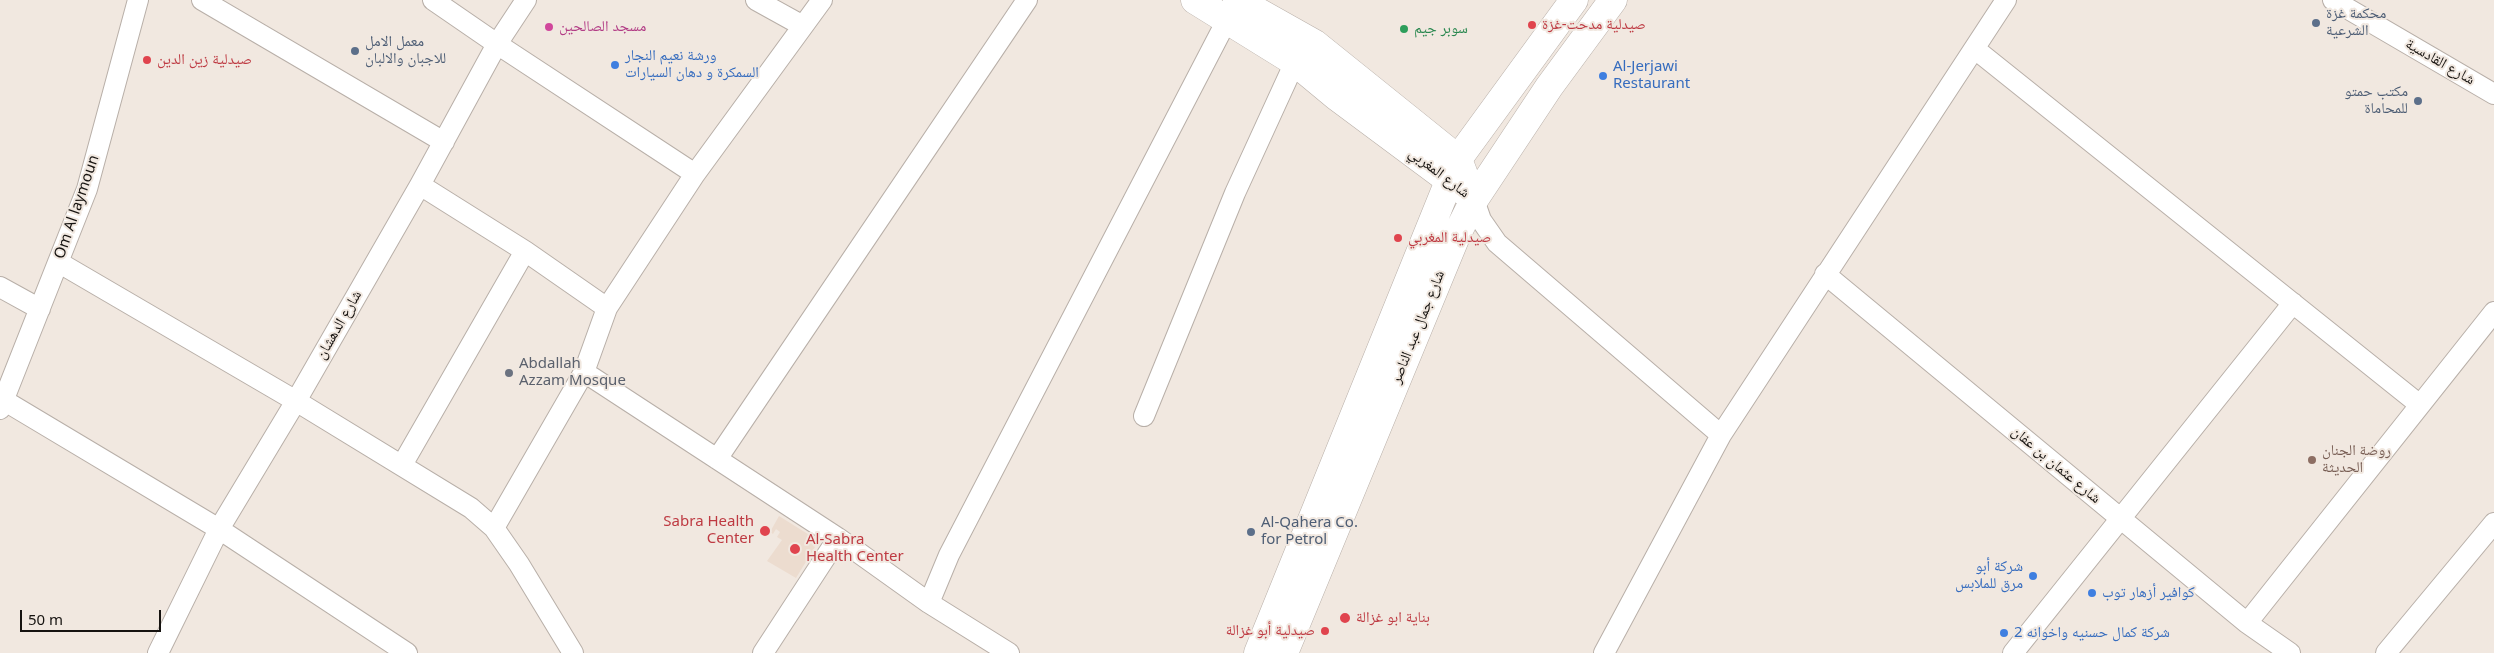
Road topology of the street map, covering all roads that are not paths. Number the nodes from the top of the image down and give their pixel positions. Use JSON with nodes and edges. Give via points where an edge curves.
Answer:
{"nodes":[{"id":1,"x":138,"y":0,"type":"edge"},
{"id":2,"x":202,"y":0,"type":"edge"},
{"id":3,"x":433,"y":0,"type":"edge"},
{"id":4,"x":526,"y":0,"type":"edge"},
{"id":5,"x":756,"y":0,"type":"edge"},
{"id":6,"x":822,"y":0,"type":"edge"},
{"id":7,"x":1028,"y":0,"type":"edge"},
{"id":8,"x":1195,"y":0,"type":"edge"},
{"id":9,"x":1574,"y":0,"type":"edge"},
{"id":10,"x":1613,"y":0,"type":"edge"},
{"id":11,"x":2006,"y":0,"type":"edge"},
{"id":12,"x":2333,"y":0,"type":"edge"},
{"id":13,"x":1245,"y":7,"type":"edge"},
{"id":14,"x":803,"y":26,"type":"junction"},
{"id":15,"x":496,"y":44,"type":"junction"},
{"id":16,"x":1975,"y":49,"type":"junction"},
{"id":17,"x":1295,"y":62,"type":"junction"},
{"id":18,"x":2494,"y":94,"type":"edge"},
{"id":19,"x":444,"y":142,"type":"junction"},
{"id":20,"x":1455,"y":169,"type":"junction"},
{"id":21,"x":695,"y":174,"type":"junction"},
{"id":22,"x":420,"y":186,"type":"junction"},
{"id":23,"x":1474,"y":200,"type":"junction"},
{"id":24,"x":525,"y":251,"type":"junction"},
{"id":25,"x":58,"y":262,"type":"junction"},
{"id":26,"x":1825,"y":274,"type":"junction"},
{"id":27,"x":0,"y":287,"type":"edge"},
{"id":28,"x":2292,"y":303,"type":"junction"},
{"id":29,"x":607,"y":308,"type":"junction"},
{"id":30,"x":40,"y":309,"type":"junction"},
{"id":31,"x":2494,"y":312,"type":"edge"},
{"id":32,"x":584,"y":372,"type":"junction"},
{"id":33,"x":296,"y":401,"type":"junction"},
{"id":34,"x":1,"y":402,"type":"edge"},
{"id":35,"x":2420,"y":404,"type":"junction"},
{"id":36,"x":1144,"y":416,"type":"dead end"},
{"id":37,"x":1721,"y":435,"type":"junction"},
{"id":38,"x":717,"y":459,"type":"junction"},
{"id":39,"x":402,"y":465,"type":"junction"},
{"id":40,"x":2122,"y":519,"type":"junction"},
{"id":41,"x":2494,"y":523,"type":"edge"},
{"id":42,"x":494,"y":528,"type":"junction"},
{"id":43,"x":218,"y":529,"type":"junction"},
{"id":44,"x":838,"y":538,"type":"junction"},
{"id":45,"x":929,"y":603,"type":"junction"},
{"id":46,"x":2247,"y":623,"type":"junction"},
{"id":47,"x":562,"y":648,"type":"edge"},
{"id":48,"x":158,"y":653,"type":"edge"},
{"id":49,"x":407,"y":653,"type":"edge"},
{"id":50,"x":764,"y":653,"type":"edge"},
{"id":51,"x":1009,"y":653,"type":"edge"},
{"id":52,"x":1258,"y":653,"type":"edge"},
{"id":53,"x":1284,"y":653,"type":"edge"},
{"id":54,"x":1604,"y":653,"type":"edge"},
{"id":55,"x":2013,"y":653,"type":"edge"},
{"id":56,"x":2290,"y":653,"type":"edge"},
{"id":57,"x":2386,"y":653,"type":"edge"}],
"edges":[{"from":1,"to":25,"type":"street","name":"Om Al laymoun","via":[[87,189]]},
{"from":2,"to":19,"type":"street"},
{"from":3,"to":15,"type":"street"},
{"from":4,"to":15,"type":"street","name":"شارع الدهشان"},
{"from":5,"to":14,"type":"street"},
{"from":6,"to":14,"type":"street"},
{"from":7,"to":38,"type":"street"},
{"from":8,"to":13,"type":"main road","name":"شارع المغربي"},
{"from":9,"to":20,"type":"main road","name":"شارع جمال عبد الناصر"},
{"from":10,"to":23,"type":"main road","name":"شارع جمال عبد الناصر","via":[[1548,87]]},
{"from":11,"to":16,"type":"street"},
{"from":12,"to":18,"type":"street","name":"شارع القادسية"},
{"from":13,"to":17,"type":"main road","name":"شارع المغربي"},
{"from":13,"to":20,"type":"main road","name":"شارع المغربي","via":[[1315,44]]},
{"from":13,"to":45,"type":"street","via":[[949,555]]},
{"from":14,"to":21,"type":"street"},
{"from":15,"to":19,"type":"street","name":"شارع الدهشان"},
{"from":15,"to":21,"type":"street"},
{"from":16,"to":26,"type":"street"},
{"from":16,"to":28,"type":"street"},
{"from":17,"to":20,"type":"main road","name":"شارع المغربي","via":[[1336,96]]},
{"from":17,"to":36,"type":"street","via":[[1228,209]]},
{"from":19,"to":22,"type":"street","name":"شارع الدهشان"},
{"from":20,"to":23,"type":"main road","name":"شارع المغربي"},
{"from":20,"to":52,"type":"main road","name":"شارع جمال عبد الناصر"},
{"from":21,"to":29,"type":"street"},
{"from":22,"to":24,"type":"street"},
{"from":22,"to":33,"type":"street","name":"شارع الدهشان"},
{"from":23,"to":37,"type":"street","via":[[1481,220],[1497,243]]},
{"from":23,"to":53,"type":"main road","name":"شارع جمال عبد الناصر","via":[[1457,234]]},
{"from":24,"to":29,"type":"street"},
{"from":24,"to":39,"type":"street"},
{"from":25,"to":30,"type":"street","name":"Om Al laymoun"},
{"from":25,"to":33,"type":"street"},
{"from":26,"to":37,"type":"street"},
{"from":26,"to":40,"type":"street","name":"شارع عثمان بن عفان"},
{"from":27,"to":30,"type":"street"},
{"from":28,"to":35,"type":"street"},
{"from":28,"to":40,"type":"street"},
{"from":29,"to":32,"type":"street"},
{"from":30,"to":34,"type":"street","name":"Om Al laymoun"},
{"from":31,"to":35,"type":"street"},
{"from":32,"to":38,"type":"street"},
{"from":32,"to":42,"type":"street"},
{"from":33,"to":39,"type":"street"},
{"from":33,"to":43,"type":"street","name":"شارع الدهشان"},
{"from":34,"to":43,"type":"street"},
{"from":35,"to":46,"type":"street"},
{"from":37,"to":54,"type":"street"},
{"from":38,"to":44,"type":"street"},
{"from":39,"to":42,"type":"street","via":[[471,508]]},
{"from":40,"to":46,"type":"street","name":"شارع عثمان بن عفان"},
{"from":40,"to":55,"type":"street"},
{"from":41,"to":57,"type":"street"},
{"from":42,"to":47,"type":"street","via":[[519,564]]},
{"from":43,"to":48,"type":"street","name":"شارع الدهشان"},
{"from":43,"to":49,"type":"street"},
{"from":44,"to":45,"type":"street"},
{"from":44,"to":50,"type":"street"},
{"from":45,"to":51,"type":"street"},
{"from":46,"to":56,"type":"street","name":"شارع عثمان بن عفان"}]}
